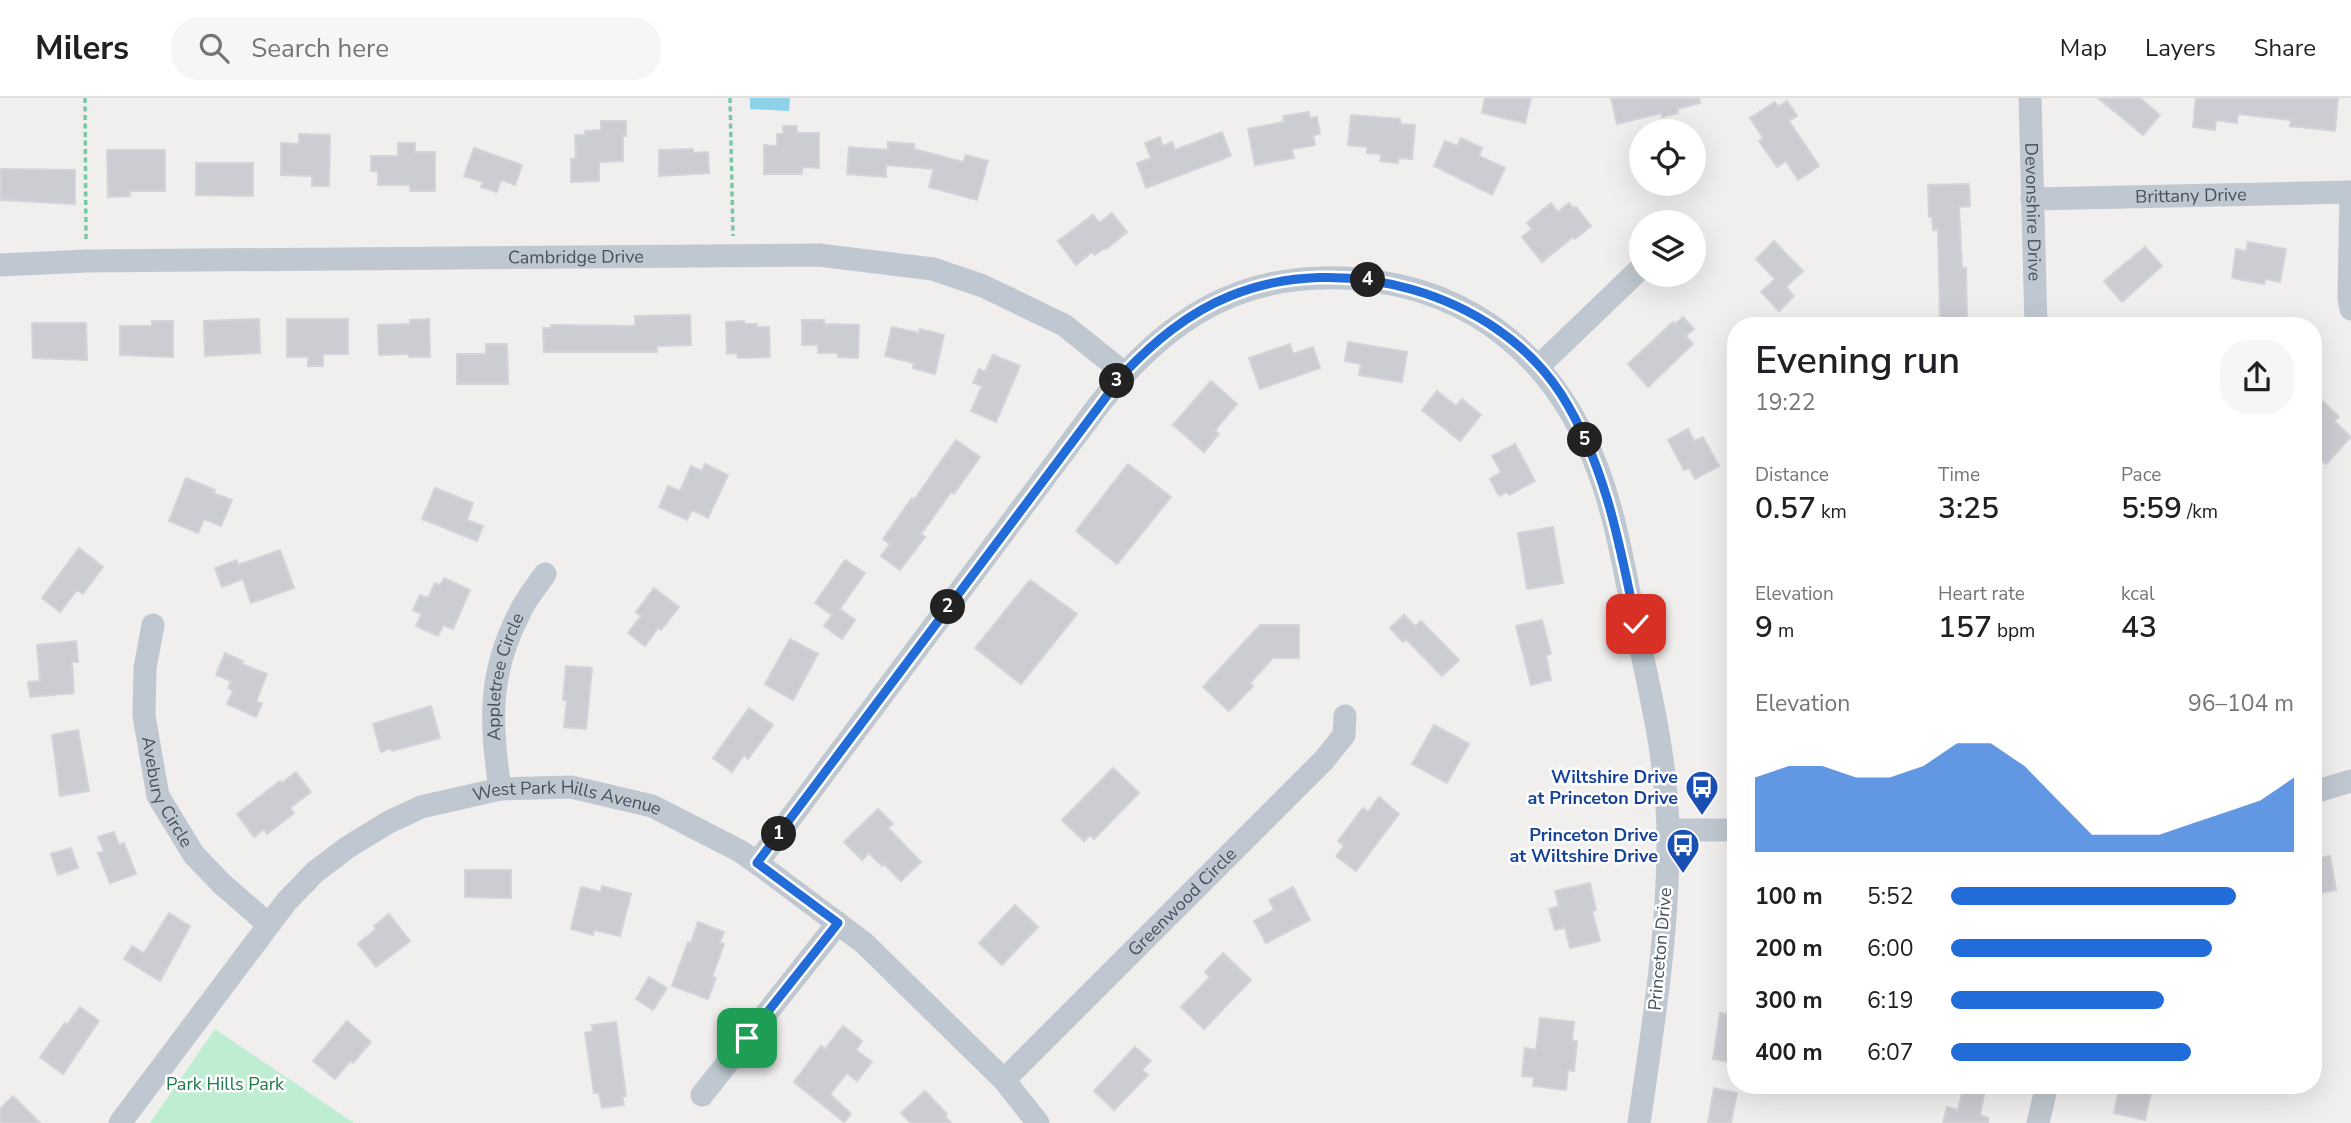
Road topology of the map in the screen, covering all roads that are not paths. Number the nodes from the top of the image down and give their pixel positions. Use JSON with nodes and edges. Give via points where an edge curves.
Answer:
{"nodes":[{"id":1,"x":2030,"y":98,"type":"edge"},
{"id":2,"x":2351,"y":192,"type":"edge"},
{"id":3,"x":2032,"y":199,"type":"junction"},
{"id":4,"x":0,"y":265,"type":"edge"},
{"id":5,"x":1629,"y":279,"type":"edge"},
{"id":6,"x":2351,"y":309,"type":"edge"},
{"id":7,"x":2036,"y":317,"type":"edge"},
{"id":8,"x":1539,"y":366,"type":"junction"},
{"id":9,"x":1124,"y":373,"type":"junction"},
{"id":10,"x":545,"y":574,"type":"dead end"},
{"id":11,"x":153,"y":625,"type":"dead end"},
{"id":12,"x":1345,"y":716,"type":"dead end"},
{"id":13,"x":2351,"y":781,"type":"edge"},
{"id":14,"x":500,"y":789,"type":"junction"},
{"id":15,"x":2322,"y":790,"type":"edge"},
{"id":16,"x":1727,"y":830,"type":"edge"},
{"id":17,"x":1668,"y":831,"type":"junction"},
{"id":18,"x":757,"y":863,"type":"junction"},
{"id":19,"x":838,"y":923,"type":"junction"},
{"id":20,"x":268,"y":924,"type":"junction"},
{"id":21,"x":1004,"y":1080,"type":"junction"},
{"id":22,"x":2045,"y":1094,"type":"edge"},
{"id":23,"x":702,"y":1095,"type":"dead end"},
{"id":24,"x":120,"y":1123,"type":"edge"},
{"id":25,"x":1038,"y":1123,"type":"edge"},
{"id":26,"x":1639,"y":1123,"type":"edge"},
{"id":27,"x":2038,"y":1123,"type":"edge"}],
"edges":[{"from":1,"to":3,"type":"street","name":"Devonshire Drive"},
{"from":2,"to":3,"type":"street","name":"Brittany Drive"},
{"from":2,"to":6,"type":"street"},
{"from":3,"to":7,"type":"street","name":"Devonshire Drive"},
{"from":4,"to":9,"type":"street","name":"Cambridge Drive","via":[[820,255],[933,269],[983,286],[1064,325]]},
{"from":5,"to":8,"type":"street"},
{"from":8,"to":9,"type":"street","name":"Princeton Drive","via":[[1503,333],[1450,303],[1394,285],[1337,277],[1269,285],[1212,304],[1149,347]]},
{"from":8,"to":17,"type":"street","name":"Princeton Drive","via":[[1560,393],[1599,472],[1623,560],[1659,732]]},
{"from":9,"to":18,"type":"street","name":"Princeton Drive"},
{"from":10,"to":14,"type":"street","name":"Appletree Circle","via":[[521,609],[493,691],[492,738]]},
{"from":11,"to":20,"type":"street","name":"Avebury Circle","via":[[145,668],[144,716],[158,796],[194,855]]},
{"from":12,"to":21,"type":"street","name":"Greenwood Circle","via":[[1344,735],[1324,760]]},
{"from":13,"to":15,"type":"street"},
{"from":14,"to":18,"type":"street","name":"West Park Hills Avenue","via":[[571,786],[652,806]]},
{"from":14,"to":20,"type":"street","name":"West Park Hills Avenue","via":[[421,807],[389,822],[315,872]]},
{"from":16,"to":17,"type":"street"},
{"from":17,"to":26,"type":"street","name":"Princeton Drive","via":[[1666,897]]},
{"from":18,"to":19,"type":"street","name":"West Park Hills Avenue"},
{"from":19,"to":21,"type":"street","name":"West Park Hills Avenue"},
{"from":19,"to":23,"type":"street"},
{"from":20,"to":24,"type":"street","name":"West Park Hills Avenue"},
{"from":21,"to":25,"type":"street","name":"West Park Hills Avenue"},
{"from":22,"to":27,"type":"street"}]}
